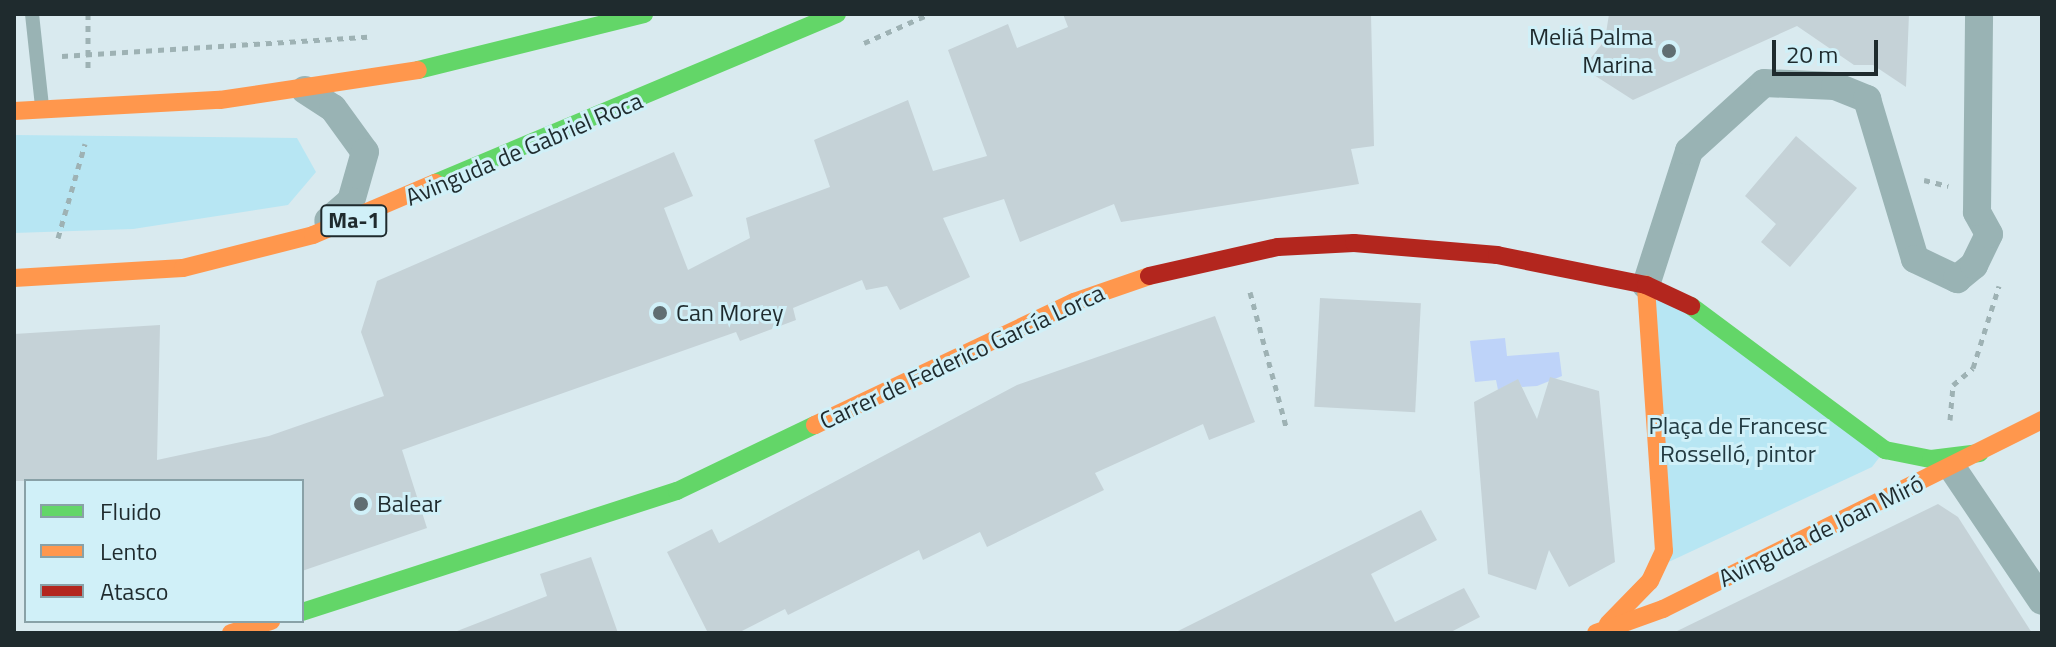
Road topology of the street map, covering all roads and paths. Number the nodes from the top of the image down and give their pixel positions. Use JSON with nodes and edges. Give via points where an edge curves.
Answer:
{"nodes":[{"id":1,"x":32,"y":14,"type":"edge"},
{"id":2,"x":644,"y":14,"type":"edge"},
{"id":3,"x":837,"y":14,"type":"edge"},
{"id":4,"x":1979,"y":14,"type":"edge"},
{"id":5,"x":380,"y":37,"type":"dead end"},
{"id":6,"x":35,"y":57,"type":"junction"},
{"id":7,"x":305,"y":90,"type":"junction"},
{"id":8,"x":43,"y":110,"type":"junction"},
{"id":9,"x":14,"y":111,"type":"edge"},
{"id":10,"x":1989,"y":234,"type":"junction"},
{"id":11,"x":313,"y":235,"type":"junction"},
{"id":12,"x":1239,"y":254,"type":"junction"},
{"id":13,"x":14,"y":278,"type":"edge"},
{"id":14,"x":1646,"y":285,"type":"junction"},
{"id":15,"x":2042,"y":420,"type":"edge"},
{"id":16,"x":1286,"y":426,"type":"dead end"},
{"id":17,"x":1980,"y":453,"type":"junction"},
{"id":18,"x":1953,"y":469,"type":"junction"},
{"id":19,"x":2042,"y":601,"type":"edge"},
{"id":20,"x":304,"y":611,"type":"edge"},
{"id":21,"x":264,"y":623,"type":"edge"},
{"id":22,"x":1599,"y":632,"type":"edge"},
{"id":23,"x":231,"y":633,"type":"edge"}],
"edges":[{"from":1,"to":6,"type":"lane"},
{"from":2,"to":7,"type":"main road","via":[[454,65]]},
{"from":3,"to":11,"type":"main road","name":"Avinguda de Gabriel Roca","number":"Ma-1"},
{"from":4,"to":10,"type":"street","via":[[1977,212]]},
{"from":5,"to":6,"type":"path"},
{"from":6,"to":8,"type":"lane"},
{"from":7,"to":8,"type":"main road"},
{"from":7,"to":11,"type":"street","via":[[333,108],[365,152],[351,201]]},
{"from":8,"to":9,"type":"main road"},
{"from":10,"to":14,"type":"street","via":[[1974,265],[1957,279],[1915,259],[1867,99],[1835,86],[1764,83],[1689,151]]},
{"from":10,"to":17,"type":"path","via":[[2008,255],[1973,368],[1953,385],[1945,415]]},
{"from":11,"to":13,"type":"main road","name":"Avinguda de Gabriel Roca","number":"Ma-1","via":[[170,270]]},
{"from":12,"to":14,"type":"main road","name":"Carrer de Federico García Lorca","via":[[1370,244],[1524,259]]},
{"from":12,"to":16,"type":"path"},
{"from":12,"to":20,"type":"main road","name":"Carrer de Federico García Lorca","via":[[1074,302],[677,491]]},
{"from":14,"to":17,"type":"main road","via":[[1695,308],[1885,450],[1931,459]]},
{"from":14,"to":22,"type":"main road","via":[[1664,551],[1650,581]]},
{"from":15,"to":17,"type":"main road","name":"Avinguda de Joan Miró"},
{"from":17,"to":18,"type":"main road","name":"Avinguda de Joan Miró"},
{"from":18,"to":19,"type":"street"},
{"from":18,"to":22,"type":"main road","name":"Avinguda de Joan Miró","via":[[1665,615]]},
{"from":21,"to":23,"type":"main road"}]}
